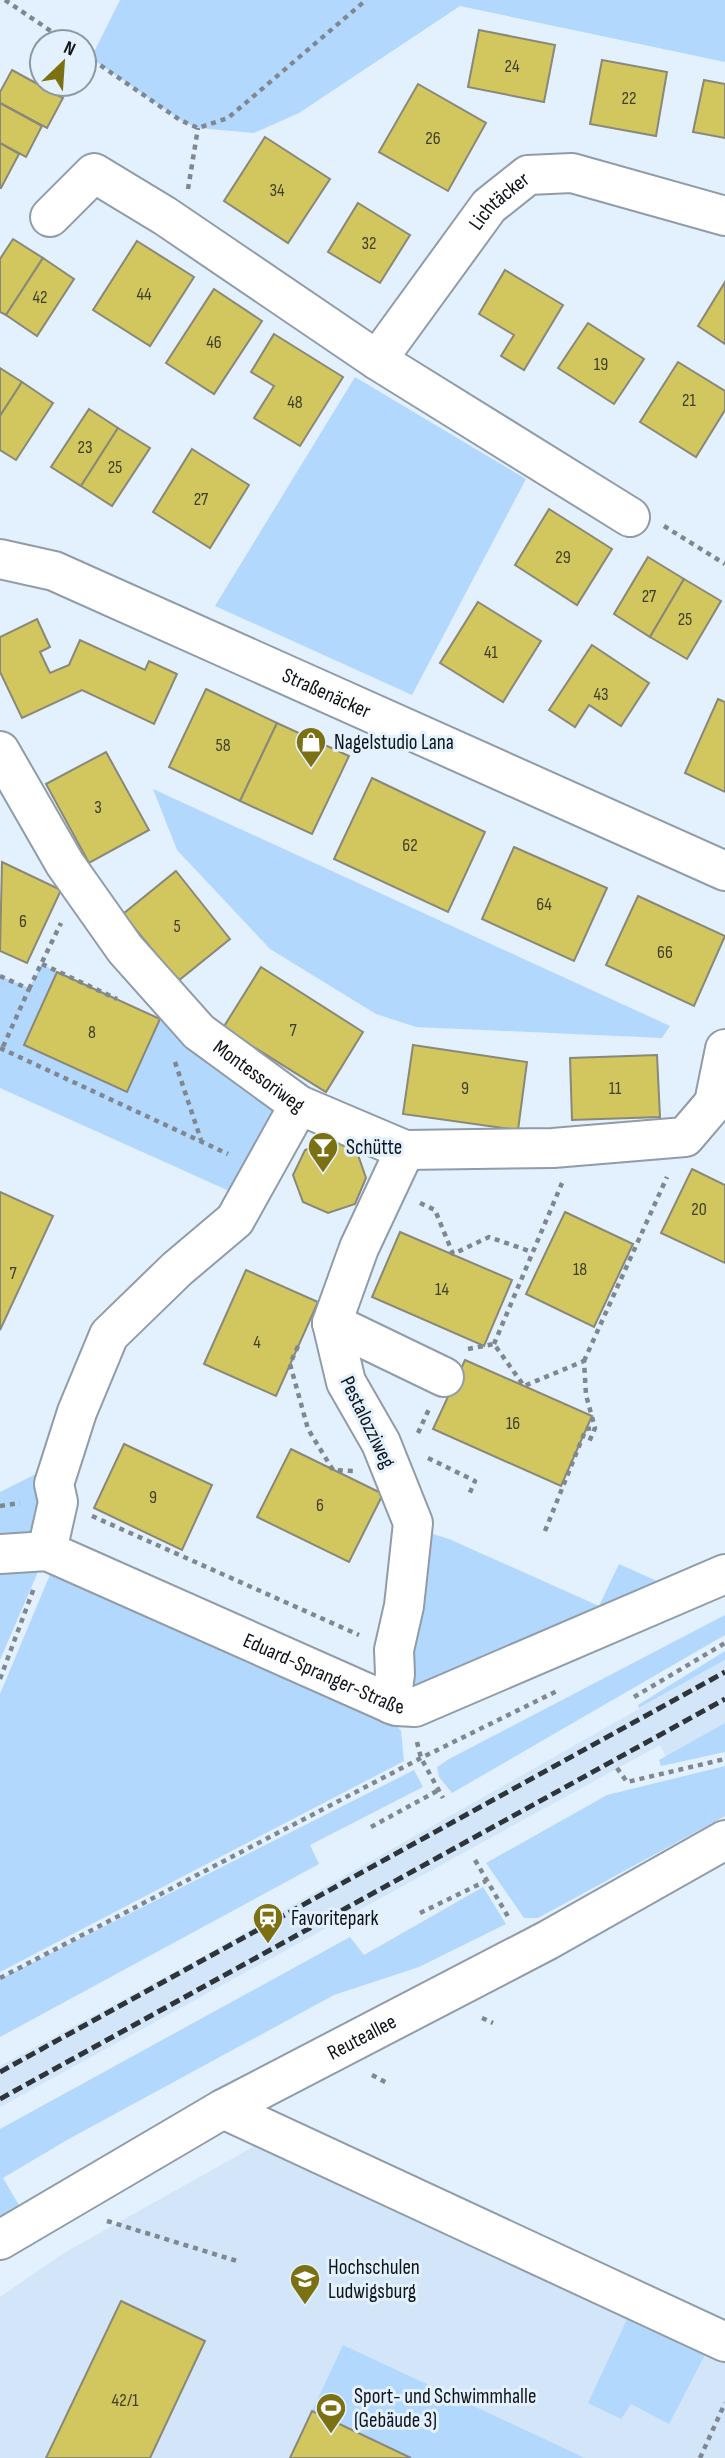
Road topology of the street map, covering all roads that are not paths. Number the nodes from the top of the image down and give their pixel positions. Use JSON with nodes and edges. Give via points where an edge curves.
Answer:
{"nodes":[{"id":1,"x":725,"y":216,"type":"edge"},
{"id":2,"x":50,"y":217,"type":"dead end"},
{"id":3,"x":377,"y":360,"type":"junction"},
{"id":4,"x":630,"y":517,"type":"road end"},
{"id":5,"x":0,"y":559,"type":"edge"},
{"id":6,"x":0,"y":751,"type":"edge"},
{"id":7,"x":725,"y":871,"type":"edge"},
{"id":8,"x":725,"y":1049,"type":"edge"},
{"id":9,"x":299,"y":1105,"type":"junction"},
{"id":10,"x":405,"y":1150,"type":"junction"},
{"id":11,"x":332,"y":1323,"type":"junction"},
{"id":12,"x":444,"y":1377,"type":"road end"},
{"id":13,"x":47,"y":1551,"type":"junction"},
{"id":14,"x":0,"y":1554,"type":"edge"},
{"id":15,"x":725,"y":1574,"type":"edge"},
{"id":16,"x":391,"y":1704,"type":"junction"},
{"id":17,"x":725,"y":1840,"type":"edge"},
{"id":18,"x":223,"y":2109,"type":"junction"},
{"id":19,"x":0,"y":2239,"type":"edge"},
{"id":20,"x":725,"y":2342,"type":"edge"}],
"edges":[{"from":1,"to":3,"type":"street","name":"Lichtäcker","via":[[572,173],[528,175],[489,206]]},
{"from":2,"to":3,"type":"street","via":[[94,173]]},
{"from":3,"to":4,"type":"street"},
{"from":5,"to":7,"type":"street","name":"Straßenäcker","via":[[54,571]]},
{"from":6,"to":9,"type":"street","name":"Montessoriweg","via":[[65,864],[125,949],[199,1032]]},
{"from":8,"to":10,"type":"street","name":"Montessoriweg","via":[[714,1103],[685,1137]]},
{"from":9,"to":10,"type":"street","name":"Montessoriweg"},
{"from":9,"to":13,"type":"street","via":[[234,1220],[109,1335],[54,1484],[58,1502]]},
{"from":10,"to":11,"type":"street","via":[[359,1248]]},
{"from":11,"to":12,"type":"street"},
{"from":11,"to":16,"type":"street","name":"Pestalozziweg","via":[[346,1382],[381,1443],[413,1523],[394,1650]]},
{"from":13,"to":14,"type":"street","name":"Eduard-Spranger-Straße"},
{"from":13,"to":16,"type":"street","name":"Eduard-Spranger-Straße"},
{"from":15,"to":16,"type":"street","name":"Eduard-Spranger-Straße","via":[[415,1707]]},
{"from":17,"to":18,"type":"street","name":"Reuteallee","via":[[548,1940]]},
{"from":18,"to":19,"type":"street","name":"Reuteallee"},
{"from":18,"to":20,"type":"street"}]}
